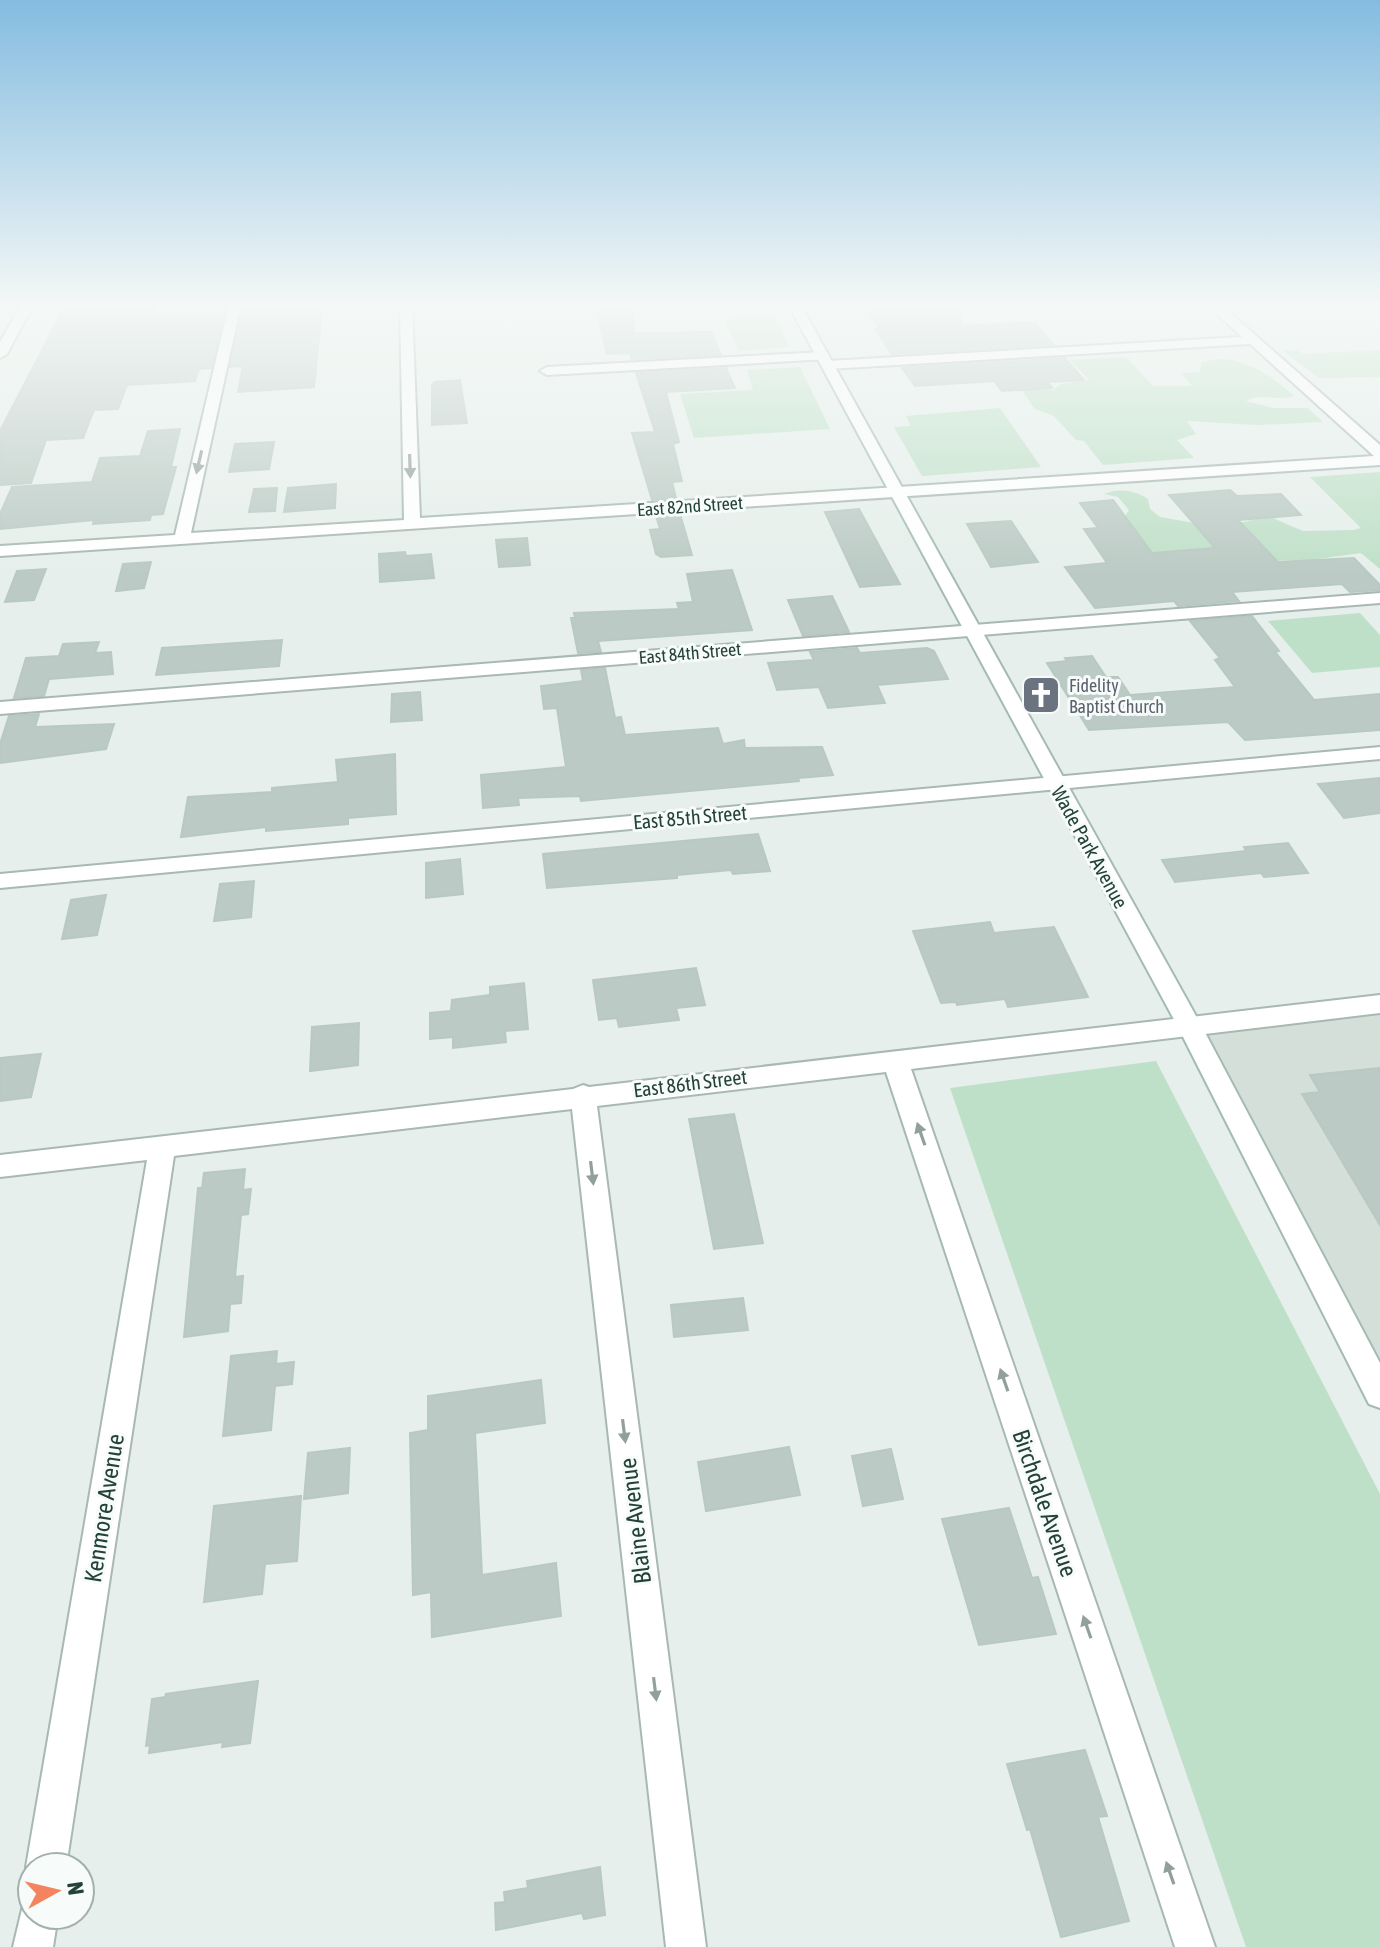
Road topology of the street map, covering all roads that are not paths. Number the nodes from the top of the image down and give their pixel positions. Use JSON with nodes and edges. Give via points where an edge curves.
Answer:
{"nodes":[{"id":1,"x":215,"y":395,"type":"edge"},
{"id":2,"x":408,"y":395,"type":"edge"},
{"id":3,"x":844,"y":395,"type":"edge"},
{"id":4,"x":1315,"y":395,"type":"edge"},
{"id":5,"x":1380,"y":453,"type":"edge"},
{"id":6,"x":1380,"y":460,"type":"edge"},
{"id":7,"x":896,"y":492,"type":"junction"},
{"id":8,"x":412,"y":524,"type":"junction"},
{"id":9,"x":182,"y":539,"type":"junction"},
{"id":10,"x":0,"y":551,"type":"edge"},
{"id":11,"x":1380,"y":598,"type":"edge"},
{"id":12,"x":972,"y":630,"type":"junction"},
{"id":13,"x":0,"y":708,"type":"edge"},
{"id":14,"x":1380,"y":753,"type":"edge"},
{"id":15,"x":1054,"y":783,"type":"junction"},
{"id":16,"x":0,"y":881,"type":"edge"},
{"id":17,"x":1380,"y":1004,"type":"edge"},
{"id":18,"x":1189,"y":1025,"type":"junction"},
{"id":19,"x":895,"y":1059,"type":"junction"},
{"id":20,"x":583,"y":1095,"type":"junction"},
{"id":21,"x":162,"y":1148,"type":"junction"},
{"id":22,"x":0,"y":1166,"type":"edge"},
{"id":23,"x":1376,"y":1380,"type":"edge"},
{"id":24,"x":49,"y":1851,"type":"edge"},
{"id":25,"x":686,"y":1947,"type":"edge"},
{"id":26,"x":1195,"y":1947,"type":"edge"}],
"edges":[{"from":1,"to":9,"type":"street","one_way":true},
{"from":2,"to":8,"type":"street","one_way":true},
{"from":3,"to":7,"type":"street","name":"Wade Park Avenue"},
{"from":4,"to":5,"type":"street"},
{"from":6,"to":7,"type":"street","name":"East 82nd Street"},
{"from":7,"to":8,"type":"street","name":"East 82nd Street"},
{"from":7,"to":12,"type":"street","name":"Wade Park Avenue"},
{"from":8,"to":9,"type":"street","name":"East 82nd Street"},
{"from":9,"to":10,"type":"street","name":"East 82nd Street"},
{"from":11,"to":12,"type":"street","name":"East 84th Street"},
{"from":12,"to":13,"type":"street","name":"East 84th Street"},
{"from":12,"to":15,"type":"street","name":"Wade Park Avenue"},
{"from":14,"to":15,"type":"street","name":"East 85th Street"},
{"from":15,"to":16,"type":"street","name":"East 85th Street"},
{"from":15,"to":18,"type":"street","name":"Wade Park Avenue"},
{"from":17,"to":18,"type":"street","name":"East 86th Street"},
{"from":18,"to":19,"type":"street","name":"East 86th Street"},
{"from":18,"to":23,"type":"street","name":"Wade Park Avenue"},
{"from":19,"to":20,"type":"street","name":"East 86th Street"},
{"from":26,"to":19,"type":"street","name":"Birchdale Avenue","one_way":true},
{"from":20,"to":21,"type":"street","name":"East 86th Street"},
{"from":20,"to":25,"type":"street","name":"Blaine Avenue","one_way":true},
{"from":21,"to":22,"type":"street","name":"East 86th Street"},
{"from":21,"to":24,"type":"street","name":"Kenmore Avenue"}]}
